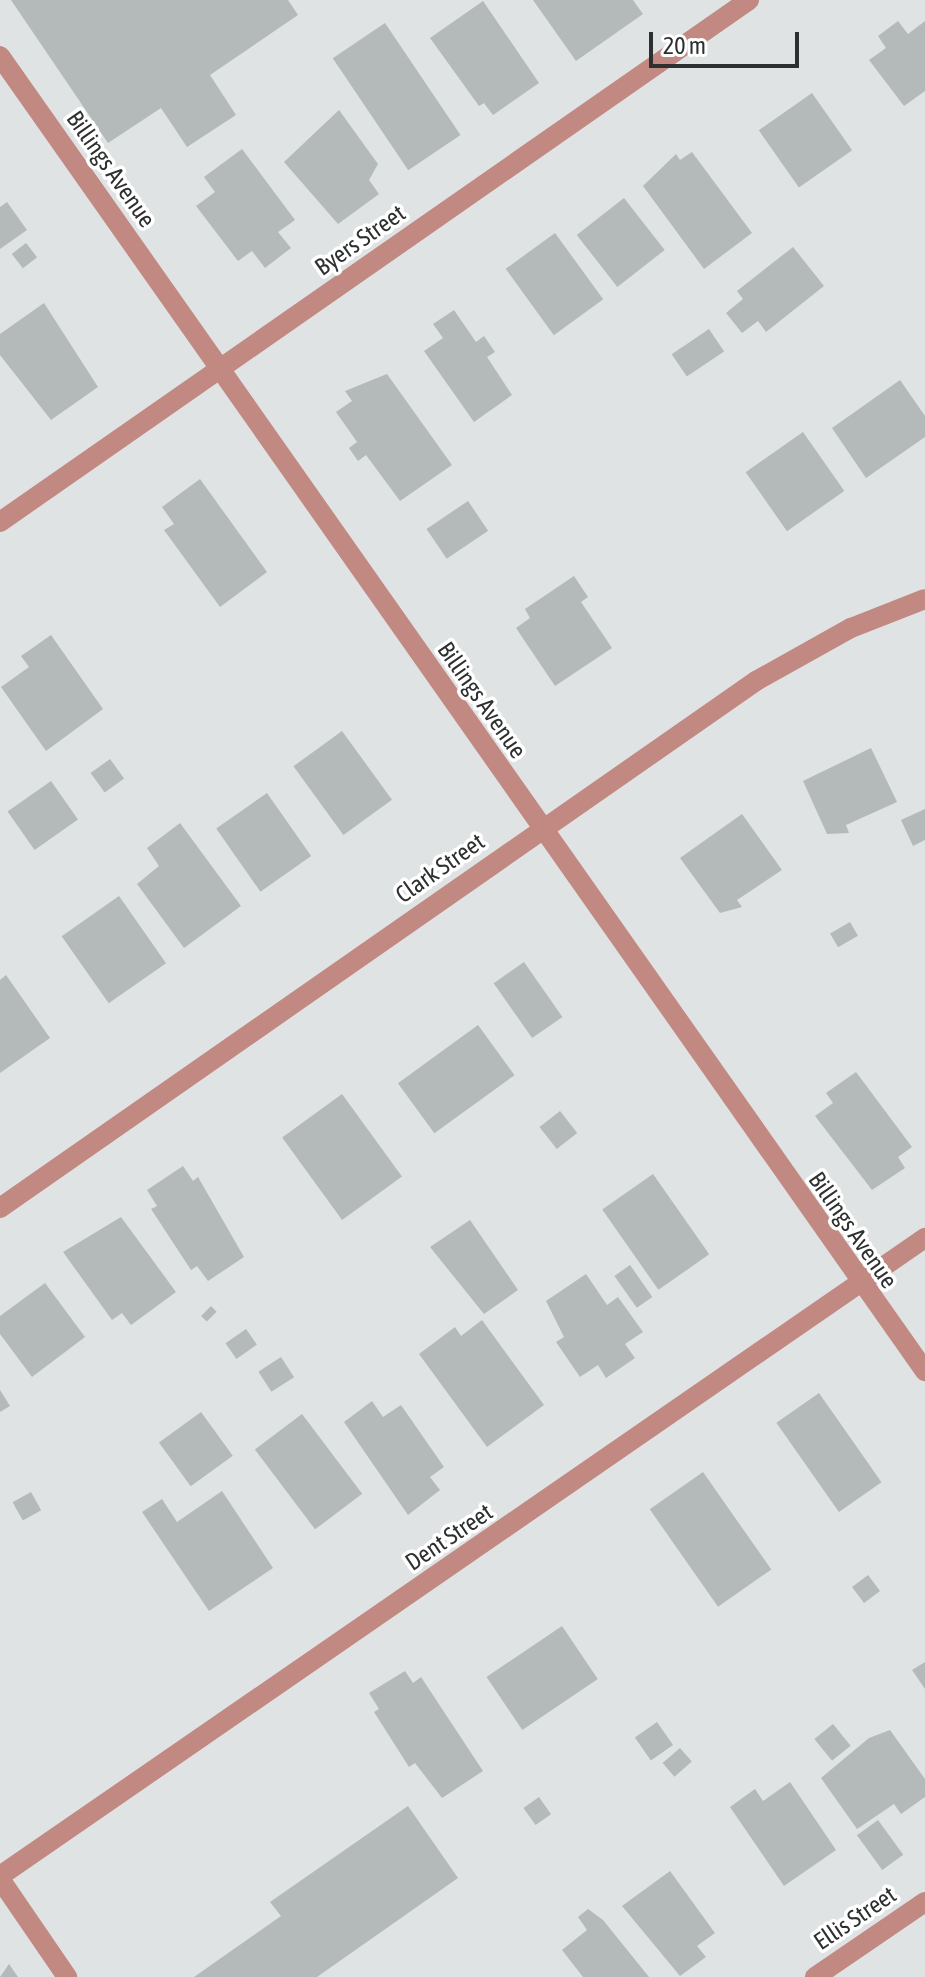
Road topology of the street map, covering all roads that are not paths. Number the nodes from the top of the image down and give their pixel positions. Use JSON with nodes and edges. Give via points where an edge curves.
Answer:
{"nodes":[{"id":1,"x":749,"y":0,"type":"edge"},
{"id":2,"x":0,"y":56,"type":"edge"},
{"id":3,"x":219,"y":369,"type":"junction"},
{"id":4,"x":0,"y":522,"type":"edge"},
{"id":5,"x":925,"y":599,"type":"edge"},
{"id":6,"x":540,"y":829,"type":"junction"},
{"id":7,"x":0,"y":1208,"type":"edge"},
{"id":8,"x":925,"y":1238,"type":"edge"},
{"id":9,"x":861,"y":1288,"type":"junction"},
{"id":10,"x":925,"y":1371,"type":"edge"},
{"id":11,"x":0,"y":1878,"type":"edge"},
{"id":12,"x":925,"y":1902,"type":"edge"},
{"id":13,"x":67,"y":1977,"type":"edge"},
{"id":14,"x":815,"y":1977,"type":"edge"}],
"edges":[{"from":1,"to":3,"type":"street","name":"Byers Street"},
{"from":2,"to":3,"type":"street","name":"Billings Avenue"},
{"from":3,"to":4,"type":"street","name":"Byers Street"},
{"from":3,"to":6,"type":"street","name":"Billings Avenue"},
{"from":5,"to":6,"type":"street","name":"Clark Street","via":[[851,628],[756,681]]},
{"from":6,"to":7,"type":"street","name":"Clark Street"},
{"from":6,"to":9,"type":"street","name":"Billings Avenue"},
{"from":8,"to":9,"type":"street","name":"Dent Street"},
{"from":9,"to":10,"type":"street","name":"Billings Avenue"},
{"from":9,"to":11,"type":"street","name":"Dent Street"},
{"from":11,"to":13,"type":"street"},
{"from":12,"to":14,"type":"street","name":"Ellis Street"}]}
